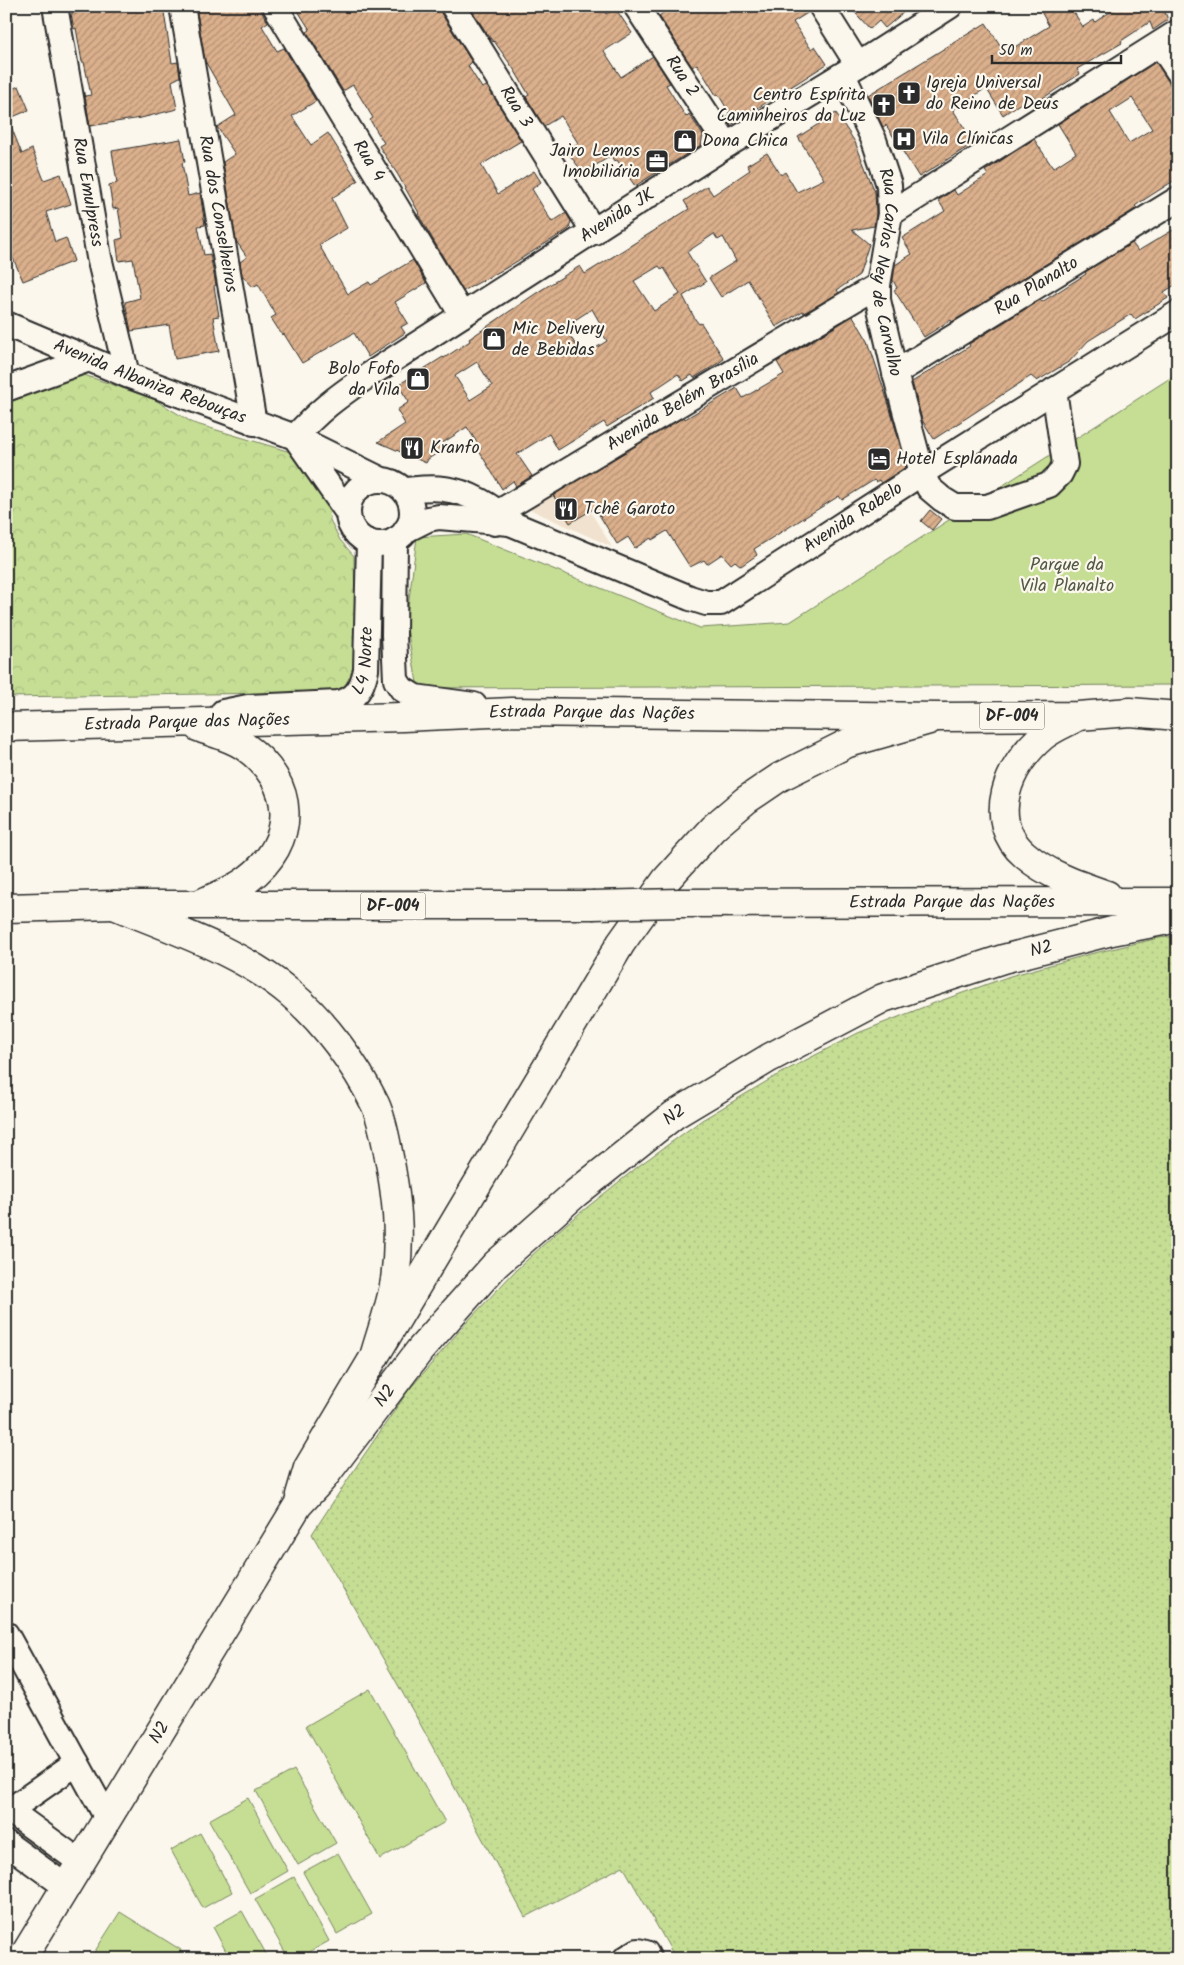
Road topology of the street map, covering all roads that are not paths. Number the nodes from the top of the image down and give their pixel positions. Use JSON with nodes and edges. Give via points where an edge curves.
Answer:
{"nodes":[{"id":1,"x":55,"y":6,"type":"edge"},
{"id":2,"x":182,"y":6,"type":"edge"},
{"id":3,"x":275,"y":6,"type":"edge"},
{"id":4,"x":453,"y":6,"type":"edge"},
{"id":5,"x":636,"y":6,"type":"edge"},
{"id":6,"x":821,"y":6,"type":"edge"},
{"id":7,"x":950,"y":6,"type":"edge"},
{"id":8,"x":1169,"y":38,"type":"edge"},
{"id":9,"x":850,"y":70,"type":"junction"},
{"id":10,"x":1178,"y":71,"type":"edge"},
{"id":11,"x":727,"y":145,"type":"junction"},
{"id":12,"x":1178,"y":200,"type":"edge"},
{"id":13,"x":890,"y":214,"type":"junction"},
{"id":14,"x":594,"y":232,"type":"junction"},
{"id":15,"x":878,"y":286,"type":"junction"},
{"id":16,"x":1178,"y":313,"type":"edge"},
{"id":17,"x":462,"y":315,"type":"junction"},
{"id":18,"x":6,"y":324,"type":"edge"},
{"id":19,"x":89,"y":359,"type":"junction"},
{"id":20,"x":895,"y":373,"type":"junction"},
{"id":21,"x":127,"y":376,"type":"junction"},
{"id":22,"x":6,"y":389,"type":"edge"},
{"id":23,"x":1054,"y":390,"type":"junction"},
{"id":24,"x":254,"y":423,"type":"junction"},
{"id":25,"x":295,"y":437,"type":"junction"},
{"id":26,"x":922,"y":473,"type":"junction"},
{"id":27,"x":380,"y":479,"type":"junction"},
{"id":28,"x":404,"y":490,"type":"junction"},
{"id":29,"x":348,"y":513,"type":"junction"},
{"id":30,"x":501,"y":519,"type":"junction"},
{"id":31,"x":401,"y":535,"type":"junction"},
{"id":32,"x":368,"y":542,"type":"junction"},
{"id":33,"x":512,"y":712,"type":"junction"},
{"id":34,"x":1078,"y":716,"type":"junction"},
{"id":35,"x":1178,"y":716,"type":"edge"},
{"id":36,"x":940,"y":717,"type":"junction"},
{"id":37,"x":188,"y":722,"type":"junction"},
{"id":38,"x":6,"y":727,"type":"edge"},
{"id":39,"x":1126,"y":902,"type":"junction"},
{"id":40,"x":1178,"y":902,"type":"edge"},
{"id":41,"x":114,"y":905,"type":"junction"},
{"id":42,"x":195,"y":906,"type":"junction"},
{"id":43,"x":6,"y":908,"type":"edge"},
{"id":44,"x":1178,"y":918,"type":"edge"},
{"id":45,"x":374,"y":1357,"type":"junction"},
{"id":46,"x":298,"y":1505,"type":"junction"},
{"id":47,"x":6,"y":1634,"type":"edge"},
{"id":48,"x":77,"y":1763,"type":"junction"},
{"id":49,"x":8,"y":1809,"type":"edge"},
{"id":50,"x":106,"y":1818,"type":"junction"},
{"id":51,"x":6,"y":1843,"type":"edge"},
{"id":52,"x":80,"y":1862,"type":"junction"},
{"id":53,"x":65,"y":1886,"type":"junction"},
{"id":54,"x":22,"y":1959,"type":"edge"},
{"id":55,"x":625,"y":1959,"type":"edge"},
{"id":56,"x":649,"y":1959,"type":"edge"}],
"edges":[{"from":1,"to":21,"type":"street","name":"Rua Emulpress","via":[[99,257]]},
{"from":2,"to":24,"type":"street","name":"Rua dos Conselheiros"},
{"from":3,"to":17,"type":"street","name":"Rua 4"},
{"from":4,"to":14,"type":"street","name":"Rua 3"},
{"from":5,"to":11,"type":"street","name":"Rua 2"},
{"from":6,"to":9,"type":"street","name":"Rua Carlos Ney de Carvalho"},
{"from":7,"to":9,"type":"street","name":"Avenida JK"},
{"from":8,"to":10,"type":"street"},
{"from":8,"to":13,"type":"street"},
{"from":9,"to":11,"type":"street","name":"Avenida JK"},
{"from":9,"to":13,"type":"street","name":"Rua Carlos Ney de Carvalho","via":[[888,184]]},
{"from":11,"to":14,"type":"street","name":"Avenida JK"},
{"from":12,"to":20,"type":"street","name":"Rua Planalto"},
{"from":13,"to":15,"type":"street","name":"Rua Carlos Ney de Carvalho"},
{"from":14,"to":17,"type":"street","name":"Avenida JK"},
{"from":15,"to":20,"type":"street","name":"Rua Carlos Ney de Carvalho","via":[[880,310]]},
{"from":15,"to":30,"type":"street","name":"Avenida Belém Brasília"},
{"from":16,"to":23,"type":"street","name":"Avenida Rabelo"},
{"from":17,"to":25,"type":"street","name":"Avenida JK","via":[[332,400]]},
{"from":18,"to":19,"type":"street","name":"Avenida Albaniza Rebouças"},
{"from":19,"to":21,"type":"street","name":"Avenida Albaniza Rebouças"},
{"from":19,"to":22,"type":"street"},
{"from":20,"to":26,"type":"street","name":"Rua Carlos Ney de Carvalho"},
{"from":21,"to":24,"type":"street","name":"Avenida Albaniza Rebouças"},
{"from":23,"to":26,"type":"street","name":"Avenida Rabelo"},
{"from":23,"to":26,"type":"street","name":"Rua Carlos Ney de Carvalho","via":[[1065,464],[1049,485],[987,507],[954,507],[929,488]]},
{"from":24,"to":25,"type":"street","name":"Avenida Albaniza Rebouças"},
{"from":25,"to":27,"type":"street"},
{"from":25,"to":29,"type":"street"},
{"from":26,"to":30,"type":"street","name":"Avenida Rabelo","via":[[721,603],[690,598]]},
{"from":27,"to":28,"type":"street","via":[[396,483]]},
{"from":27,"to":29,"type":"street","via":[[357,489],[350,500]]},
{"from":28,"to":30,"type":"street","via":[[445,489],[481,501]]},
{"from":28,"to":31,"type":"street","via":[[412,510],[410,524]]},
{"from":29,"to":32,"type":"street","via":[[356,534]]},
{"from":30,"to":31,"type":"street","via":[[439,517],[428,519]]},
{"from":31,"to":32,"type":"street","via":[[382,544]]},
{"from":31,"to":33,"type":"street","name":"L4 Norte","via":[[395,673],[402,689],[421,699]]},
{"from":32,"to":37,"type":"street","name":"L4 Norte","via":[[366,670],[355,696],[338,703],[248,707]]},
{"from":33,"to":36,"type":"main road","name":"Estrada Parque das Nações","number":"DF-004"},
{"from":33,"to":37,"type":"main road","name":"Estrada Parque das Nações","number":"DF-004"},
{"from":34,"to":35,"type":"main road","name":"Estrada Parque das Nações","number":"DF-004","via":[[1130,712]]},
{"from":34,"to":36,"type":"main road","name":"Estrada Parque das Nações","number":"DF-004"},
{"from":34,"to":39,"type":"main road","via":[[1044,735],[1019,762],[1005,790],[1004,818],[1012,841],[1036,864],[1069,882]]},
{"from":36,"to":45,"type":"main road","name":"N2","via":[[848,743],[780,777],[713,828],[666,880],[621,943]]},
{"from":37,"to":38,"type":"main road","name":"Estrada Parque das Nações","number":"DF-004"},
{"from":37,"to":42,"type":"main road","via":[[233,740],[257,756],[278,782],[285,813],[284,830],[278,846],[258,871],[246,881]]},
{"from":39,"to":40,"type":"main road","name":"Estrada Parque das Nações","number":"DF-004"},
{"from":39,"to":42,"type":"main road","name":"Estrada Parque das Nações","number":"DF-004","bridge":true},
{"from":41,"to":42,"type":"main road","name":"Estrada Parque das Nações","number":"DF-004"},
{"from":41,"to":43,"type":"main road","name":"Estrada Parque das Nações","number":"DF-004"},
{"from":41,"to":45,"type":"main road","via":[[231,956],[290,993],[326,1030],[367,1091],[383,1128],[395,1186],[399,1228],[395,1282]]},
{"from":44,"to":46,"type":"main road","name":"N2","via":[[1112,931],[1003,960],[883,998],[770,1058],[674,1115],[576,1193],[495,1265],[420,1350],[324,1478]]},
{"from":45,"to":46,"type":"main road","name":"N2","via":[[308,1468]]},
{"from":46,"to":50,"type":"main road","name":"N2"},
{"from":47,"to":48,"type":"street"},
{"from":48,"to":49,"type":"street"},
{"from":48,"to":50,"type":"street"},
{"from":49,"to":52,"type":"street"},
{"from":50,"to":52,"type":"main road","name":"N2"},
{"from":51,"to":53,"type":"street"},
{"from":52,"to":53,"type":"main road","name":"N2"},
{"from":53,"to":54,"type":"main road","name":"N2"},
{"from":55,"to":56,"type":"street","via":[[638,1951],[646,1953]]}]}
